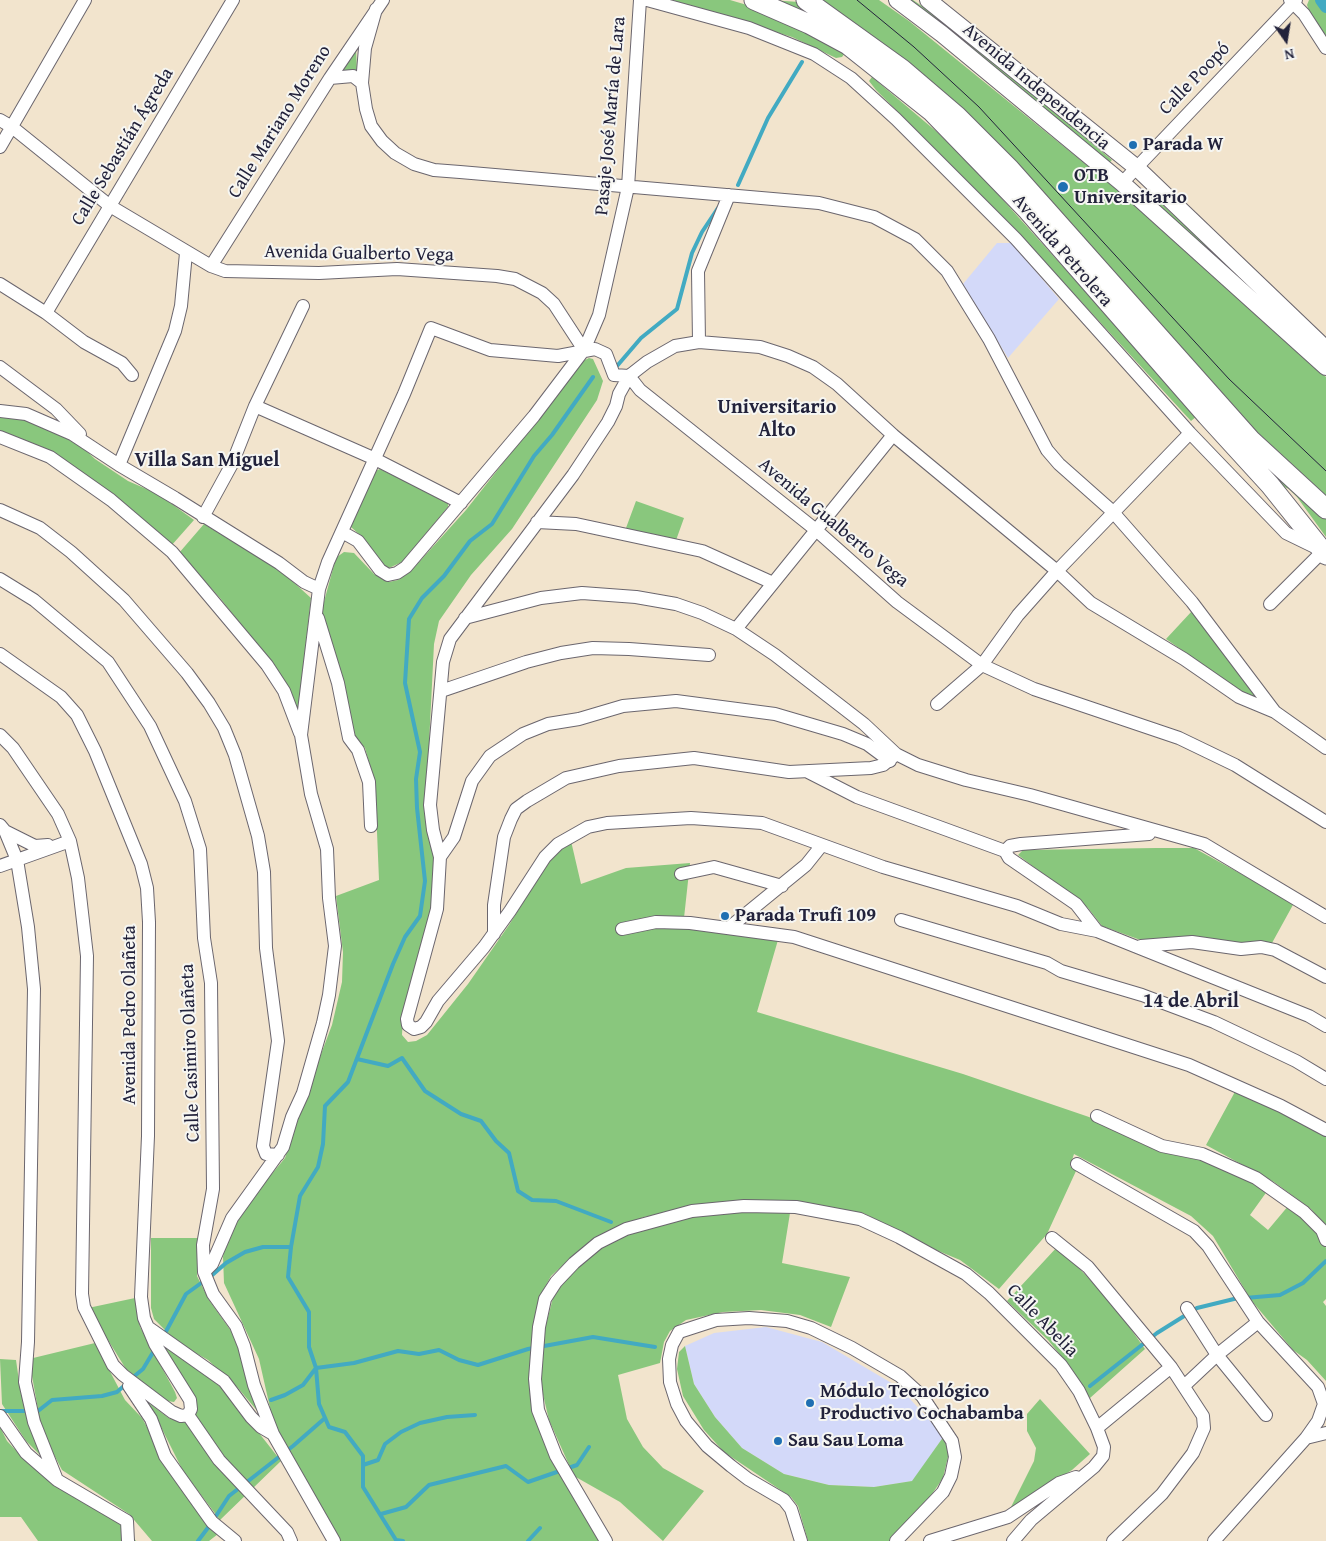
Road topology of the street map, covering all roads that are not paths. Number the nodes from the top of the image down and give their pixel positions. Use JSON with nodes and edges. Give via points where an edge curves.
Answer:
{"nodes":[{"id":1,"x":85,"y":0,"type":"edge"},
{"id":2,"x":233,"y":0,"type":"edge"},
{"id":3,"x":640,"y":0,"type":"edge"},
{"id":4,"x":648,"y":0,"type":"edge"},
{"id":5,"x":754,"y":0,"type":"edge"},
{"id":6,"x":806,"y":0,"type":"edge"},
{"id":7,"x":897,"y":0,"type":"edge"},
{"id":8,"x":928,"y":0,"type":"edge"},
{"id":9,"x":1294,"y":1,"type":"edge"},
{"id":10,"x":380,"y":4,"type":"edge"},
{"id":11,"x":1326,"y":48,"type":"edge"},
{"id":12,"x":867,"y":58,"type":"junction"},
{"id":13,"x":330,"y":78,"type":"junction"},
{"id":14,"x":851,"y":78,"type":"junction"},
{"id":15,"x":362,"y":83,"type":"junction"},
{"id":16,"x":0,"y":120,"type":"edge"},
{"id":17,"x":12,"y":127,"type":"junction"},
{"id":18,"x":0,"y":147,"type":"edge"},
{"id":19,"x":1137,"y":168,"type":"junction"},
{"id":20,"x":1122,"y":183,"type":"junction"},
{"id":21,"x":628,"y":187,"type":"junction"},
{"id":22,"x":729,"y":195,"type":"junction"},
{"id":23,"x":110,"y":206,"type":"junction"},
{"id":24,"x":186,"y":253,"type":"junction"},
{"id":25,"x":211,"y":266,"type":"junction"},
{"id":26,"x":0,"y":284,"type":"edge"},
{"id":27,"x":303,"y":306,"type":"dead end"},
{"id":28,"x":46,"y":313,"type":"junction"},
{"id":29,"x":699,"y":342,"type":"junction"},
{"id":30,"x":1326,"y":349,"type":"edge"},
{"id":31,"x":584,"y":350,"type":"junction"},
{"id":32,"x":0,"y":366,"type":"edge"},
{"id":33,"x":1326,"y":367,"type":"edge"},
{"id":34,"x":132,"y":375,"type":"dead end"},
{"id":35,"x":629,"y":376,"type":"junction"},
{"id":36,"x":255,"y":406,"type":"junction"},
{"id":37,"x":0,"y":412,"type":"edge"},
{"id":38,"x":1190,"y":433,"type":"junction"},
{"id":39,"x":893,"y":436,"type":"junction"},
{"id":40,"x":0,"y":437,"type":"edge"},
{"id":41,"x":100,"y":453,"type":"junction"},
{"id":42,"x":373,"y":458,"type":"junction"},
{"id":43,"x":119,"y":465,"type":"junction"},
{"id":44,"x":461,"y":503,"type":"junction"},
{"id":45,"x":1326,"y":509,"type":"edge"},
{"id":46,"x":0,"y":510,"type":"edge"},
{"id":47,"x":1112,"y":512,"type":"junction"},
{"id":48,"x":203,"y":517,"type":"junction"},
{"id":49,"x":537,"y":522,"type":"junction"},
{"id":50,"x":816,"y":530,"type":"junction"},
{"id":51,"x":342,"y":532,"type":"junction"},
{"id":52,"x":1324,"y":553,"type":"edge"},
{"id":53,"x":1057,"y":571,"type":"junction"},
{"id":54,"x":0,"y":579,"type":"edge"},
{"id":55,"x":773,"y":584,"type":"junction"},
{"id":56,"x":319,"y":590,"type":"junction"},
{"id":57,"x":1270,"y":604,"type":"dead end"},
{"id":58,"x":316,"y":613,"type":"junction"},
{"id":59,"x":465,"y":618,"type":"junction"},
{"id":60,"x":736,"y":629,"type":"junction"},
{"id":61,"x":0,"y":654,"type":"edge"},
{"id":62,"x":709,"y":655,"type":"dead end"},
{"id":63,"x":982,"y":665,"type":"junction"},
{"id":64,"x":441,"y":691,"type":"junction"},
{"id":65,"x":937,"y":704,"type":"dead end"},
{"id":66,"x":1274,"y":712,"type":"junction"},
{"id":67,"x":301,"y":735,"type":"junction"},
{"id":68,"x":1,"y":736,"type":"edge"},
{"id":69,"x":1326,"y":748,"type":"edge"},
{"id":70,"x":893,"y":758,"type":"junction"},
{"id":71,"x":806,"y":771,"type":"junction"},
{"id":72,"x":1326,"y":822,"type":"edge"},
{"id":73,"x":371,"y":826,"type":"dead end"},
{"id":74,"x":3,"y":828,"type":"edge"},
{"id":75,"x":1160,"y":833,"type":"junction"},
{"id":76,"x":70,"y":841,"type":"junction"},
{"id":77,"x":822,"y":845,"type":"junction"},
{"id":78,"x":1005,"y":851,"type":"junction"},
{"id":79,"x":440,"y":857,"type":"junction"},
{"id":80,"x":17,"y":860,"type":"junction"},
{"id":81,"x":0,"y":866,"type":"edge"},
{"id":82,"x":681,"y":874,"type":"dead end"},
{"id":83,"x":782,"y":886,"type":"junction"},
{"id":84,"x":1326,"y":916,"type":"edge"},
{"id":85,"x":901,"y":920,"type":"dead end"},
{"id":86,"x":730,"y":927,"type":"junction"},
{"id":87,"x":622,"y":929,"type":"dead end"},
{"id":88,"x":1097,"y":930,"type":"junction"},
{"id":89,"x":494,"y":934,"type":"junction"},
{"id":90,"x":1138,"y":946,"type":"junction"},
{"id":91,"x":1326,"y":977,"type":"edge"},
{"id":92,"x":1326,"y":1026,"type":"edge"},
{"id":93,"x":1326,"y":1079,"type":"edge"},
{"id":94,"x":1097,"y":1116,"type":"dead end"},
{"id":95,"x":1326,"y":1130,"type":"edge"},
{"id":96,"x":278,"y":1155,"type":"junction"},
{"id":97,"x":1078,"y":1164,"type":"dead end"},
{"id":98,"x":1052,"y":1238,"type":"dead end"},
{"id":99,"x":1326,"y":1240,"type":"edge"},
{"id":100,"x":204,"y":1272,"type":"junction"},
{"id":101,"x":1187,"y":1308,"type":"dead end"},
{"id":102,"x":1258,"y":1322,"type":"junction"},
{"id":103,"x":148,"y":1327,"type":"junction"},
{"id":104,"x":1217,"y":1354,"type":"junction"},
{"id":105,"x":1171,"y":1367,"type":"junction"},
{"id":106,"x":123,"y":1375,"type":"junction"},
{"id":107,"x":1184,"y":1386,"type":"junction"},
{"id":108,"x":188,"y":1414,"type":"junction"},
{"id":109,"x":0,"y":1416,"type":"edge"},
{"id":110,"x":1266,"y":1416,"type":"dead end"},
{"id":111,"x":1097,"y":1428,"type":"junction"},
{"id":112,"x":1326,"y":1433,"type":"edge"},
{"id":113,"x":273,"y":1434,"type":"junction"},
{"id":114,"x":1306,"y":1438,"type":"junction"},
{"id":115,"x":1085,"y":1473,"type":"junction"},
{"id":116,"x":57,"y":1480,"type":"junction"},
{"id":117,"x":128,"y":1541,"type":"edge"},
{"id":118,"x":235,"y":1541,"type":"edge"},
{"id":119,"x":291,"y":1541,"type":"edge"},
{"id":120,"x":334,"y":1541,"type":"edge"},
{"id":121,"x":606,"y":1541,"type":"edge"},
{"id":122,"x":801,"y":1541,"type":"edge"},
{"id":123,"x":896,"y":1541,"type":"edge"},
{"id":124,"x":930,"y":1541,"type":"edge"},
{"id":125,"x":1013,"y":1541,"type":"edge"},
{"id":126,"x":1112,"y":1541,"type":"edge"},
{"id":127,"x":1214,"y":1541,"type":"edge"}],
"edges":[{"from":1,"to":17,"type":"street"},
{"from":2,"to":23,"type":"street","name":"Calle Sebastián Ágreda"},
{"from":3,"to":21,"type":"street","name":"Pasaje José María de Lara"},
{"from":4,"to":14,"type":"street","via":[[723,20],[787,42],[814,54]]},
{"from":5,"to":12,"type":"highway","name":"Avenida Petrolera","via":[[830,34]]},
{"from":6,"to":45,"type":"highway","name":"Avenida Petrolera","via":[[902,69],[957,116],[1010,170],[1251,440]]},
{"from":7,"to":20,"type":"main road","name":"Avenida Independencia"},
{"from":8,"to":19,"type":"main road","name":"Avenida Independencia"},
{"from":9,"to":11,"type":"street"},
{"from":9,"to":19,"type":"street","name":"Calle Poopó"},
{"from":10,"to":13,"type":"street","name":"Calle Mariano Moreno"},
{"from":10,"to":15,"type":"street","via":[[366,48]]},
{"from":12,"to":14,"type":"street"},
{"from":12,"to":52,"type":"highway","name":"Avenida Petrolera","via":[[931,111],[1028,211],[1270,485]]},
{"from":13,"to":15,"type":"street","via":[[353,76]]},
{"from":13,"to":25,"type":"street","name":"Calle Mariano Moreno"},
{"from":14,"to":38,"type":"street","via":[[1016,239]]},
{"from":15,"to":21,"type":"street","via":[[371,126],[382,142],[414,164],[443,171]]},
{"from":16,"to":17,"type":"street","name":"Avenida Gualberto Vega"},
{"from":17,"to":18,"type":"street"},
{"from":17,"to":23,"type":"street","name":"Avenida Gualberto Vega"},
{"from":19,"to":20,"type":"street","name":"Calle Poopó"},
{"from":19,"to":30,"type":"main road","name":"Avenida Independencia"},
{"from":20,"to":33,"type":"main road","name":"Avenida Independencia"},
{"from":21,"to":22,"type":"street"},
{"from":21,"to":31,"type":"street","name":"Pasaje José María de Lara","via":[[599,314]]},
{"from":22,"to":29,"type":"street","via":[[698,271]]},
{"from":22,"to":47,"type":"street","via":[[849,209],[874,217],[914,239],[933,255],[956,284],[1047,450]]},
{"from":23,"to":24,"type":"street","name":"Avenida Gualberto Vega"},
{"from":23,"to":28,"type":"street","name":"Calle Sebastián Ágreda"},
{"from":24,"to":25,"type":"street","name":"Avenida Gualberto Vega"},
{"from":24,"to":43,"type":"street","via":[[175,331]]},
{"from":25,"to":31,"type":"street","name":"Avenida Gualberto Vega","via":[[225,270],[319,273],[397,269],[514,279],[542,293],[554,304]]},
{"from":26,"to":28,"type":"street"},
{"from":27,"to":36,"type":"street"},
{"from":28,"to":34,"type":"street","via":[[72,334],[122,364]]},
{"from":29,"to":35,"type":"street","via":[[675,346]]},
{"from":29,"to":39,"type":"street","via":[[760,347],[813,368],[837,384]]},
{"from":31,"to":35,"type":"street","name":"Avenida Gualberto Vega","via":[[596,349],[606,354],[614,375]]},
{"from":31,"to":42,"type":"street","via":[[558,356],[490,350],[431,328]]},
{"from":31,"to":44,"type":"street","name":"Pasaje José María de Lara"},
{"from":32,"to":41,"type":"street","via":[[56,410]]},
{"from":35,"to":49,"type":"street","via":[[608,422]]},
{"from":35,"to":50,"type":"street","name":"Avenida Gualberto Vega","via":[[640,390]]},
{"from":36,"to":42,"type":"street"},
{"from":36,"to":48,"type":"street","via":[[232,464]]},
{"from":37,"to":41,"type":"street","via":[[26,414],[48,423]]},
{"from":38,"to":47,"type":"street"},
{"from":38,"to":52,"type":"street","via":[[1286,533]]},
{"from":39,"to":50,"type":"street"},
{"from":39,"to":53,"type":"street"},
{"from":40,"to":67,"type":"street","via":[[50,457],[111,500],[172,552],[267,665],[284,691]]},
{"from":41,"to":43,"type":"street"},
{"from":42,"to":44,"type":"street"},
{"from":42,"to":51,"type":"street"},
{"from":43,"to":48,"type":"street"},
{"from":44,"to":51,"type":"street","name":"Pasaje José María de Lara","via":[[406,567],[388,575],[380,570],[358,541]]},
{"from":46,"to":96,"type":"street","via":[[40,528],[124,600],[188,673],[224,728],[258,836],[264,872],[266,948],[278,1041],[263,1146],[266,1154]]},
{"from":47,"to":53,"type":"street"},
{"from":47,"to":66,"type":"street","via":[[1192,602]]},
{"from":48,"to":56,"type":"street"},
{"from":49,"to":55,"type":"street","via":[[576,524],[702,551]]},
{"from":49,"to":59,"type":"street"},
{"from":50,"to":55,"type":"street"},
{"from":50,"to":63,"type":"street","name":"Avenida Gualberto Vega","via":[[897,602]]},
{"from":51,"to":56,"type":"street"},
{"from":52,"to":57,"type":"street"},
{"from":53,"to":63,"type":"street","via":[[1018,615]]},
{"from":53,"to":66,"type":"street","via":[[1091,603],[1184,659],[1239,697]]},
{"from":54,"to":100,"type":"street","name":"Calle Casimiro Olañeta","via":[[34,600],[108,662],[150,726],[170,764],[200,849],[204,938],[211,983],[213,1189],[202,1245]]},
{"from":55,"to":60,"type":"street"},
{"from":56,"to":58,"type":"street"},
{"from":58,"to":67,"type":"street"},
{"from":58,"to":73,"type":"street","via":[[338,683],[348,738],[358,750],[369,782]]},
{"from":59,"to":60,"type":"street","via":[[541,598],[582,593],[676,604]]},
{"from":59,"to":64,"type":"street","via":[[450,639],[443,662]]},
{"from":60,"to":70,"type":"street","via":[[864,724]]},
{"from":61,"to":103,"type":"street","name":"Avenida Pedro Olañeta","via":[[61,697],[77,716],[95,751],[141,864],[147,888],[148,1136],[141,1297]]},
{"from":62,"to":64,"type":"street","via":[[593,648],[526,662]]},
{"from":63,"to":65,"type":"street"},
{"from":63,"to":72,"type":"street","name":"Avenida Gualberto Vega","via":[[1034,689],[1179,738],[1236,765]]},
{"from":64,"to":79,"type":"street","via":[[430,805]]},
{"from":66,"to":69,"type":"street"},
{"from":67,"to":96,"type":"street","via":[[311,794],[327,849],[335,946],[330,995],[315,1055]]},
{"from":68,"to":76,"type":"street","via":[[13,748],[58,814]]},
{"from":70,"to":71,"type":"street","via":[[870,768]]},
{"from":70,"to":75,"type":"street"},
{"from":70,"to":79,"type":"street","via":[[859,741],[775,714],[676,701],[623,706],[580,719],[548,724],[523,734],[490,756],[472,781],[454,837]]},
{"from":71,"to":78,"type":"street","via":[[857,797]]},
{"from":71,"to":89,"type":"street","via":[[780,771],[694,758],[619,766],[566,778],[516,809],[511,819],[504,837],[494,905]]},
{"from":74,"to":76,"type":"street","via":[[35,846]]},
{"from":74,"to":80,"type":"street"},
{"from":75,"to":78,"type":"street","via":[[1021,844],[1010,846]]},
{"from":75,"to":84,"type":"street","via":[[1204,844]]},
{"from":76,"to":80,"type":"street"},
{"from":76,"to":106,"type":"street","via":[[78,878],[87,956],[82,1294],[91,1324]]},
{"from":77,"to":83,"type":"street","via":[[806,865]]},
{"from":77,"to":88,"type":"street","via":[[1017,906],[1061,924]]},
{"from":77,"to":89,"type":"street","via":[[747,820],[662,818],[607,822],[588,827],[570,835],[545,857]]},
{"from":78,"to":88,"type":"street","via":[[1009,858],[1076,904]]},
{"from":79,"to":89,"type":"street","via":[[438,909],[408,1012],[408,1025],[414,1029],[421,1028],[438,1001]]},
{"from":80,"to":81,"type":"street"},
{"from":80,"to":116,"type":"street","via":[[34,988],[25,1382],[34,1422]]},
{"from":82,"to":83,"type":"street","via":[[714,867]]},
{"from":83,"to":86,"type":"street"},
{"from":85,"to":93,"type":"street","via":[[1142,995],[1214,1022]]},
{"from":86,"to":87,"type":"street","via":[[656,922]]},
{"from":86,"to":95,"type":"street","via":[[794,937],[1189,1065]]},
{"from":88,"to":90,"type":"street"},
{"from":90,"to":91,"type":"street","via":[[1192,942],[1241,949],[1261,947],[1275,950]]},
{"from":90,"to":92,"type":"street","via":[[1309,1016]]},
{"from":94,"to":99,"type":"street","via":[[1162,1146],[1202,1154],[1256,1178],[1304,1212],[1322,1230]]},
{"from":96,"to":100,"type":"street","via":[[232,1218],[212,1264]]},
{"from":97,"to":102,"type":"street","via":[[1194,1232],[1208,1246]]},
{"from":98,"to":105,"type":"street","via":[[1088,1267]]},
{"from":100,"to":113,"type":"street","name":"Calle Casimiro Olañeta","via":[[212,1294],[236,1326],[242,1340],[254,1385]]},
{"from":101,"to":104,"type":"street"},
{"from":102,"to":104,"type":"street"},
{"from":102,"to":114,"type":"street","via":[[1318,1387],[1324,1404],[1318,1421]]},
{"from":103,"to":108,"type":"street","name":"Avenida Pedro Olañeta","via":[[154,1344],[190,1400]]},
{"from":103,"to":113,"type":"street","via":[[224,1381],[251,1417]]},
{"from":104,"to":107,"type":"street"},
{"from":104,"to":110,"type":"street"},
{"from":105,"to":107,"type":"street"},
{"from":105,"to":111,"type":"street"},
{"from":106,"to":108,"type":"street","via":[[172,1412],[181,1416]]},
{"from":106,"to":118,"type":"street","via":[[150,1419],[165,1456],[212,1522]]},
{"from":107,"to":126,"type":"street","via":[[1203,1416],[1201,1439],[1162,1494]]},
{"from":108,"to":119,"type":"street","via":[[219,1460],[287,1532]]},
{"from":109,"to":116,"type":"street","via":[[26,1453]]},
{"from":111,"to":115,"type":"street","name":"Calle Abelia","via":[[1104,1447],[1103,1456]]},
{"from":111,"to":121,"type":"street","name":"Calle Abelia","via":[[1079,1391],[1060,1365],[1003,1306],[966,1274],[860,1219],[796,1207],[744,1206],[648,1221],[598,1242],[556,1282],[543,1308],[535,1379],[538,1410],[556,1456]]},
{"from":112,"to":114,"type":"street"},
{"from":113,"to":120,"type":"street","name":"Calle Casimiro Olañeta"},
{"from":114,"to":127,"type":"street"},
{"from":115,"to":124,"type":"street","via":[[1059,1484],[1008,1517]]},
{"from":115,"to":125,"type":"street","name":"Calle Abelia","via":[[1031,1520]]},
{"from":116,"to":117,"type":"street","via":[[127,1521]]},
{"from":122,"to":123,"type":"street","via":[[791,1509],[784,1500],[748,1479],[707,1446],[676,1404],[670,1382],[669,1359],[679,1332],[716,1320],[787,1321],[811,1328],[852,1348],[900,1376],[922,1396],[952,1441],[955,1457],[943,1492]]}]}
